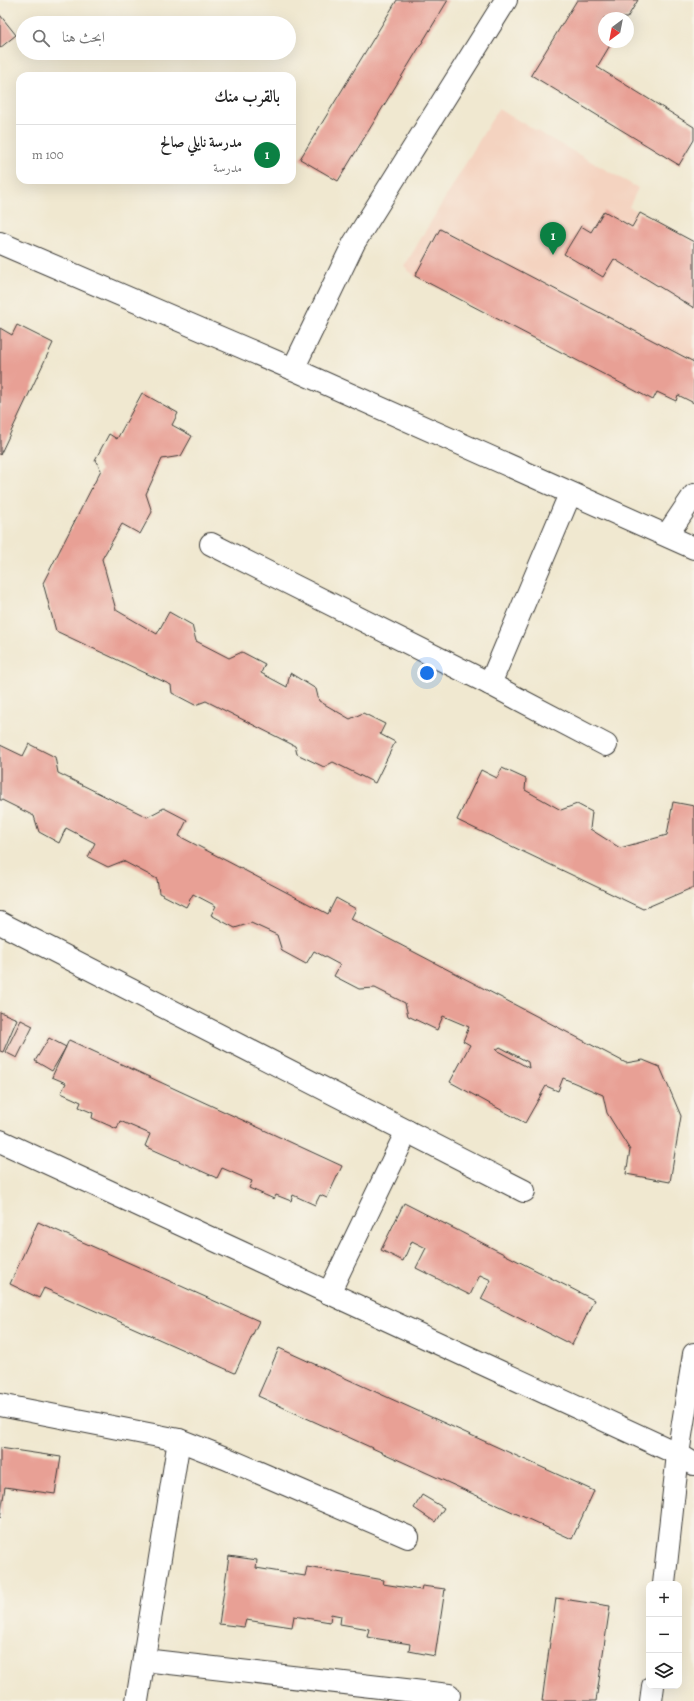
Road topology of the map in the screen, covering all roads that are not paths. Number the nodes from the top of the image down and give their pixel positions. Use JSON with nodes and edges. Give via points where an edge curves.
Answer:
{"nodes":[{"id":1,"x":506,"y":0,"type":"edge"},
{"id":2,"x":0,"y":243,"type":"edge"},
{"id":3,"x":293,"y":369,"type":"junction"},
{"id":4,"x":570,"y":494,"type":"junction"},
{"id":5,"x":694,"y":495,"type":"edge"},
{"id":6,"x":667,"y":535,"type":"junction"},
{"id":7,"x":211,"y":544,"type":"dead end"},
{"id":8,"x":694,"y":548,"type":"edge"},
{"id":9,"x":490,"y":684,"type":"junction"},
{"id":10,"x":606,"y":745,"type":"dead end"},
{"id":11,"x":0,"y":923,"type":"edge"},
{"id":12,"x":408,"y":1131,"type":"junction"},
{"id":13,"x":0,"y":1141,"type":"edge"},
{"id":14,"x":524,"y":1191,"type":"dead end"},
{"id":15,"x":328,"y":1293,"type":"junction"},
{"id":16,"x":694,"y":1354,"type":"edge"},
{"id":17,"x":0,"y":1405,"type":"edge"},
{"id":18,"x":179,"y":1440,"type":"junction"},
{"id":19,"x":686,"y":1459,"type":"edge"},
{"id":20,"x":408,"y":1537,"type":"dead end"},
{"id":21,"x":665,"y":1581,"type":"edge"},
{"id":22,"x":144,"y":1660,"type":"junction"},
{"id":23,"x":652,"y":1689,"type":"edge"},
{"id":24,"x":449,"y":1695,"type":"dead end"},
{"id":25,"x":137,"y":1701,"type":"edge"},
{"id":26,"x":651,"y":1701,"type":"edge"}],
"edges":[{"from":1,"to":3,"type":"street","via":[[354,243]]},
{"from":2,"to":3,"type":"street"},
{"from":3,"to":4,"type":"street"},
{"from":4,"to":6,"type":"street"},
{"from":4,"to":9,"type":"street"},
{"from":5,"to":6,"type":"street"},
{"from":6,"to":8,"type":"street"},
{"from":7,"to":9,"type":"street"},
{"from":9,"to":10,"type":"street"},
{"from":11,"to":12,"type":"street"},
{"from":12,"to":14,"type":"street"},
{"from":12,"to":15,"type":"street"},
{"from":13,"to":15,"type":"street"},
{"from":15,"to":19,"type":"street"},
{"from":16,"to":19,"type":"street"},
{"from":17,"to":18,"type":"street"},
{"from":18,"to":20,"type":"street"},
{"from":18,"to":22,"type":"street"},
{"from":19,"to":21,"type":"street"},
{"from":22,"to":24,"type":"street"},
{"from":22,"to":25,"type":"street"},
{"from":23,"to":26,"type":"street"}]}
